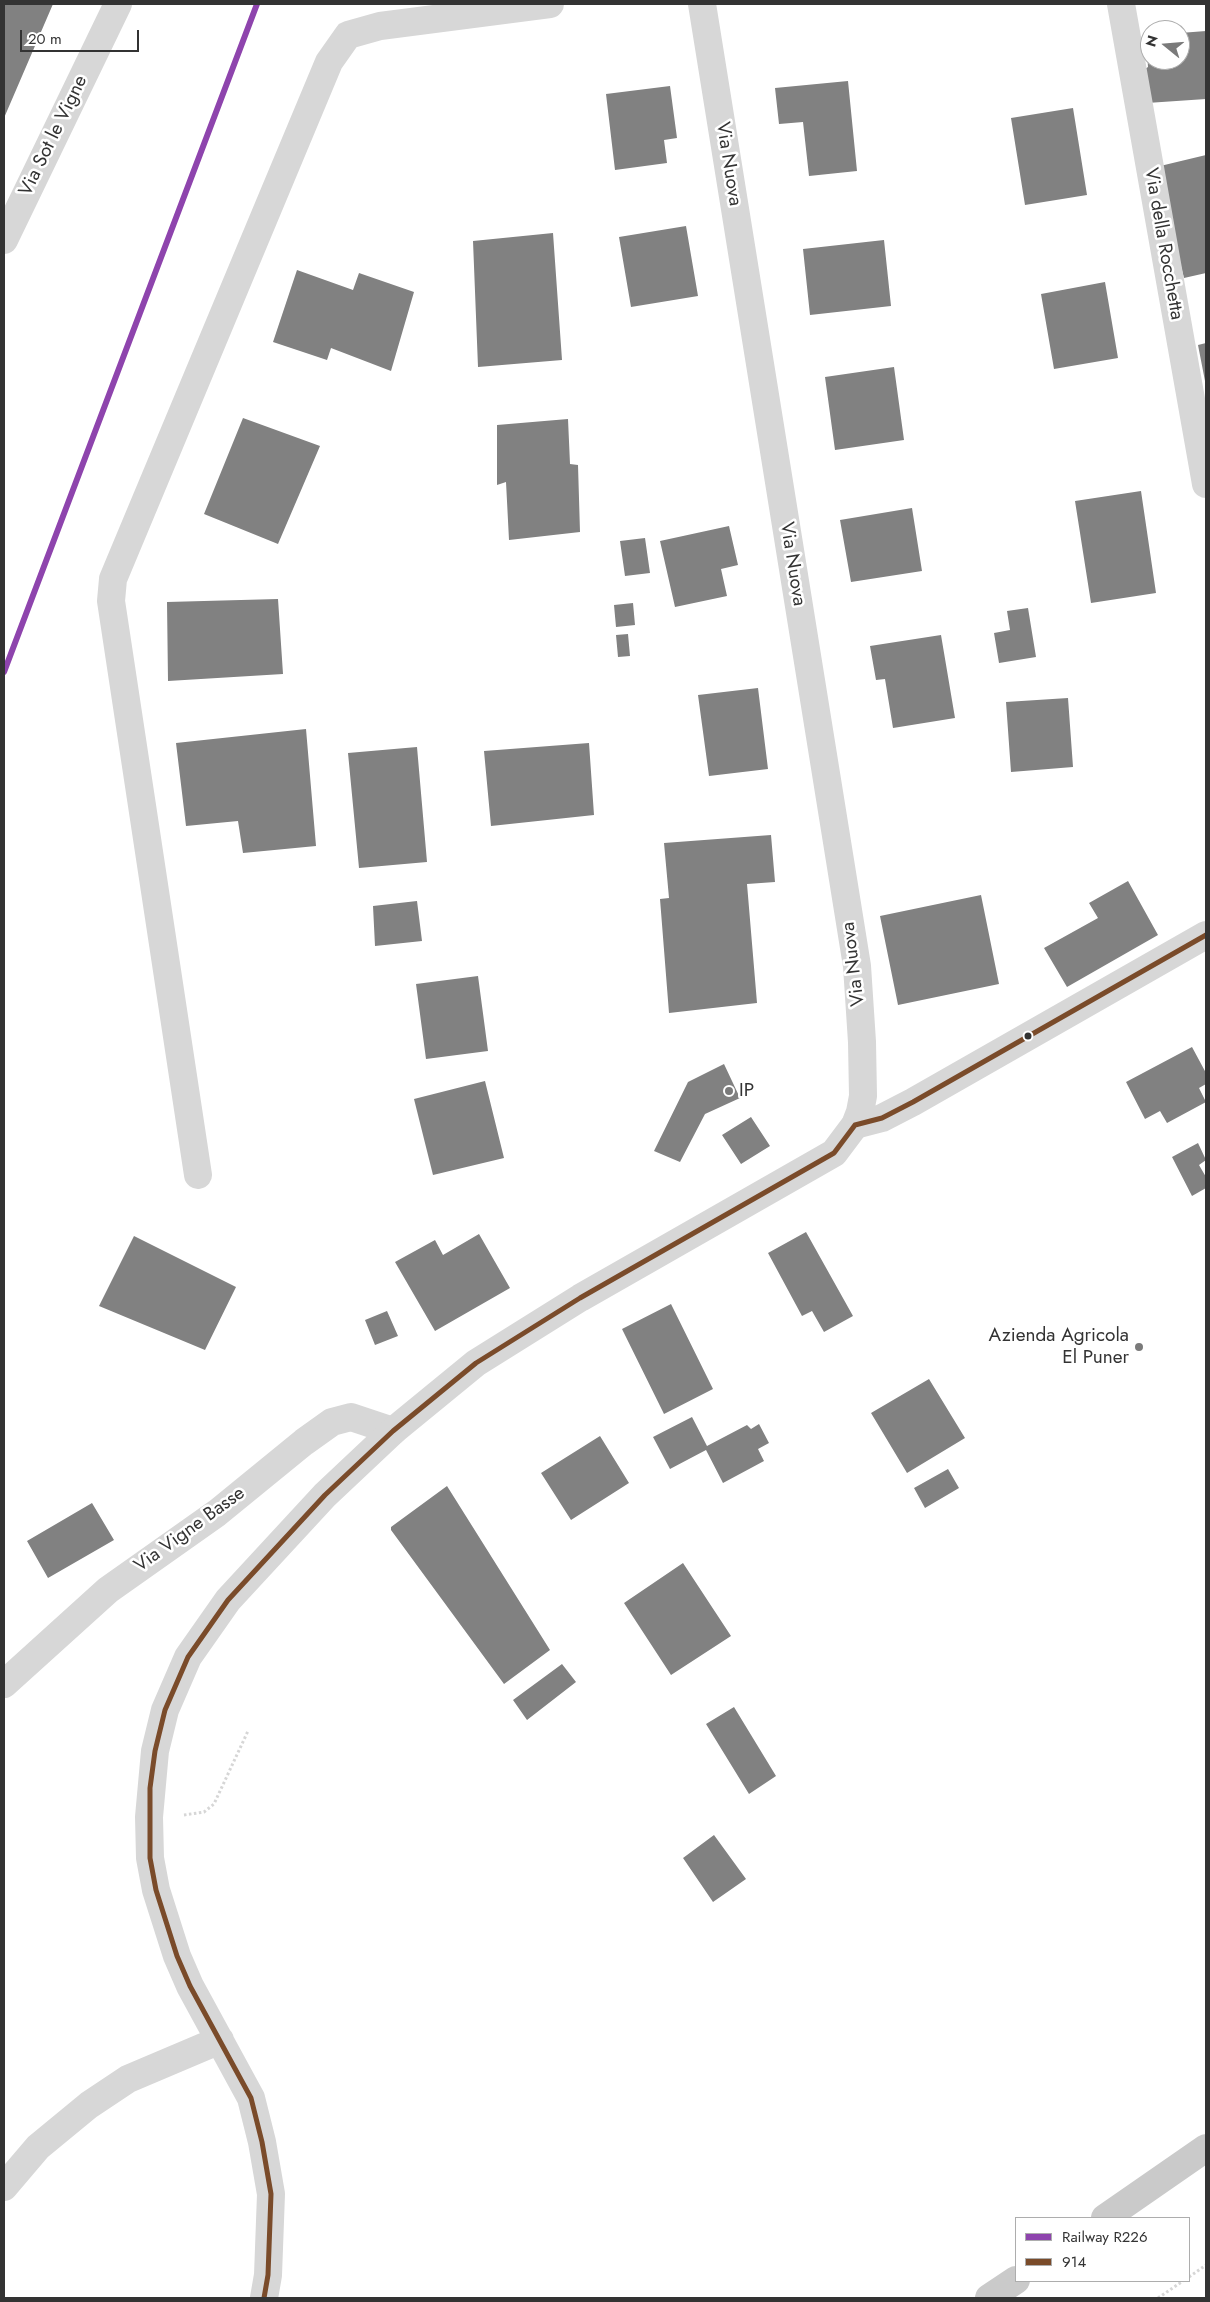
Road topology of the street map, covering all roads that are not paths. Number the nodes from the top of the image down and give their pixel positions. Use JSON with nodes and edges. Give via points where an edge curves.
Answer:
{"nodes":[{"id":1,"x":118,"y":4,"type":"edge"},
{"id":2,"x":550,"y":4,"type":"edge"},
{"id":3,"x":702,"y":4,"type":"edge"},
{"id":4,"x":1121,"y":4,"type":"edge"},
{"id":5,"x":4,"y":240,"type":"edge"},
{"id":6,"x":1206,"y":484,"type":"edge"},
{"id":7,"x":1206,"y":935,"type":"edge"},
{"id":8,"x":855,"y":1125,"type":"junction"},
{"id":9,"x":198,"y":1174,"type":"dead end"},
{"id":10,"x":393,"y":1431,"type":"junction"},
{"id":11,"x":4,"y":1684,"type":"edge"},
{"id":12,"x":220,"y":2040,"type":"junction"},
{"id":13,"x":1206,"y":2148,"type":"edge"},
{"id":14,"x":4,"y":2187,"type":"edge"},
{"id":15,"x":1106,"y":2217,"type":"edge"},
{"id":16,"x":1015,"y":2281,"type":"edge"},
{"id":17,"x":268,"y":2290,"type":"edge"},
{"id":18,"x":989,"y":2298,"type":"edge"}],
"edges":[{"from":1,"to":5,"type":"street","name":"Via Sot le Vigne"},
{"from":2,"to":9,"type":"street","via":[[380,26],[348,35],[329,62],[113,579],[111,601]]},
{"from":3,"to":8,"type":"street","name":"Via Nuova","via":[[857,966],[863,1096]]},
{"from":4,"to":6,"type":"street","name":"Via della Rocchetta"},
{"from":7,"to":8,"type":"street","via":[[913,1102],[882,1118]]},
{"from":8,"to":10,"type":"street","via":[[834,1153],[564,1308],[476,1363]]},
{"from":10,"to":11,"type":"street","name":"Via Vigne Basse","via":[[351,1417],[332,1422],[217,1513],[108,1590]]},
{"from":10,"to":12,"type":"street","via":[[325,1495],[228,1600],[188,1657],[166,1710],[155,1750],[149,1817],[150,1858],[156,1890],[190,1986]]},
{"from":12,"to":14,"type":"street","via":[[128,2079],[89,2105],[38,2147]]},
{"from":12,"to":17,"type":"street","via":[[251,2098],[262,2142],[271,2194]]},
{"from":13,"to":15,"type":"main road"},
{"from":16,"to":18,"type":"main road"}]}
